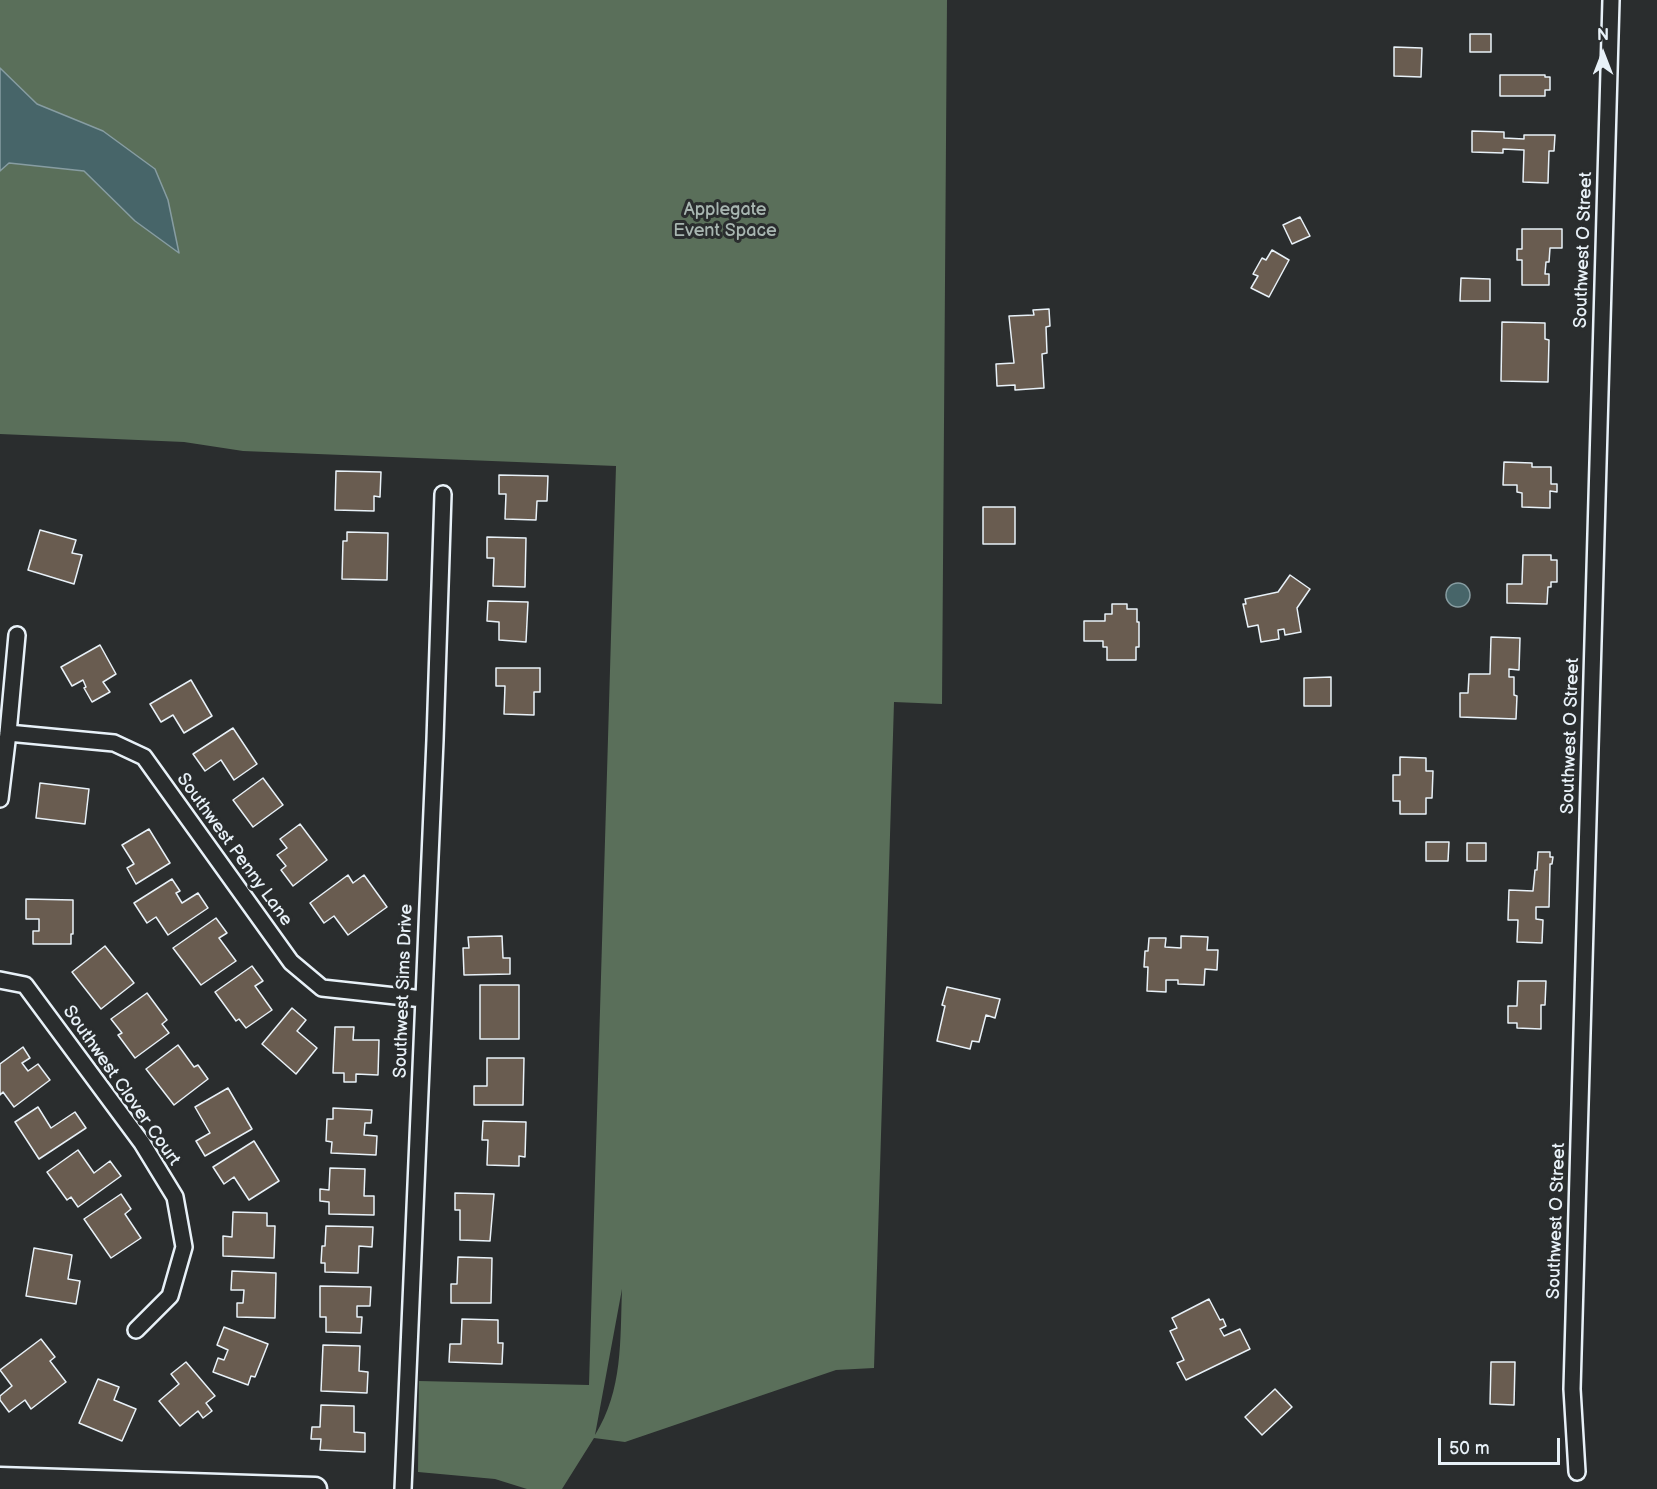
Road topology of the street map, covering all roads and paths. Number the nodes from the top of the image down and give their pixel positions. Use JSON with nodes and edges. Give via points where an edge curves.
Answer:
{"nodes":[{"id":1,"x":1611,"y":0,"type":"edge"},
{"id":2,"x":443,"y":494,"type":"dead end"},
{"id":3,"x":16,"y":635,"type":"dead end"},
{"id":4,"x":8,"y":733,"type":"junction"},
{"id":5,"x":0,"y":799,"type":"edge"},
{"id":6,"x":0,"y":980,"type":"edge"},
{"id":7,"x":423,"y":999,"type":"junction"},
{"id":8,"x":136,"y":1330,"type":"dead end"},
{"id":9,"x":1577,"y":1472,"type":"dead end"},
{"id":10,"x":0,"y":1479,"type":"edge"},
{"id":11,"x":315,"y":1489,"type":"edge"},
{"id":12,"x":403,"y":1489,"type":"edge"}],
"edges":[{"from":1,"to":9,"type":"street","name":"Southwest O Street","via":[[1572,1372]]},
{"from":2,"to":7,"type":"street","name":"Southwest Sims Drive"},
{"from":3,"to":4,"type":"street"},
{"from":4,"to":5,"type":"street"},
{"from":4,"to":7,"type":"street","name":"Southwest Penny Lane","via":[[114,743],[144,757],[291,962],[322,988]]},
{"from":6,"to":8,"type":"street","name":"Southwest Clover Court","via":[[25,985],[142,1143],[175,1197],[184,1247],[179,1267],[170,1296]]},
{"from":7,"to":12,"type":"street","name":"Southwest Sims Drive"},
{"from":10,"to":11,"type":"street"}]}
